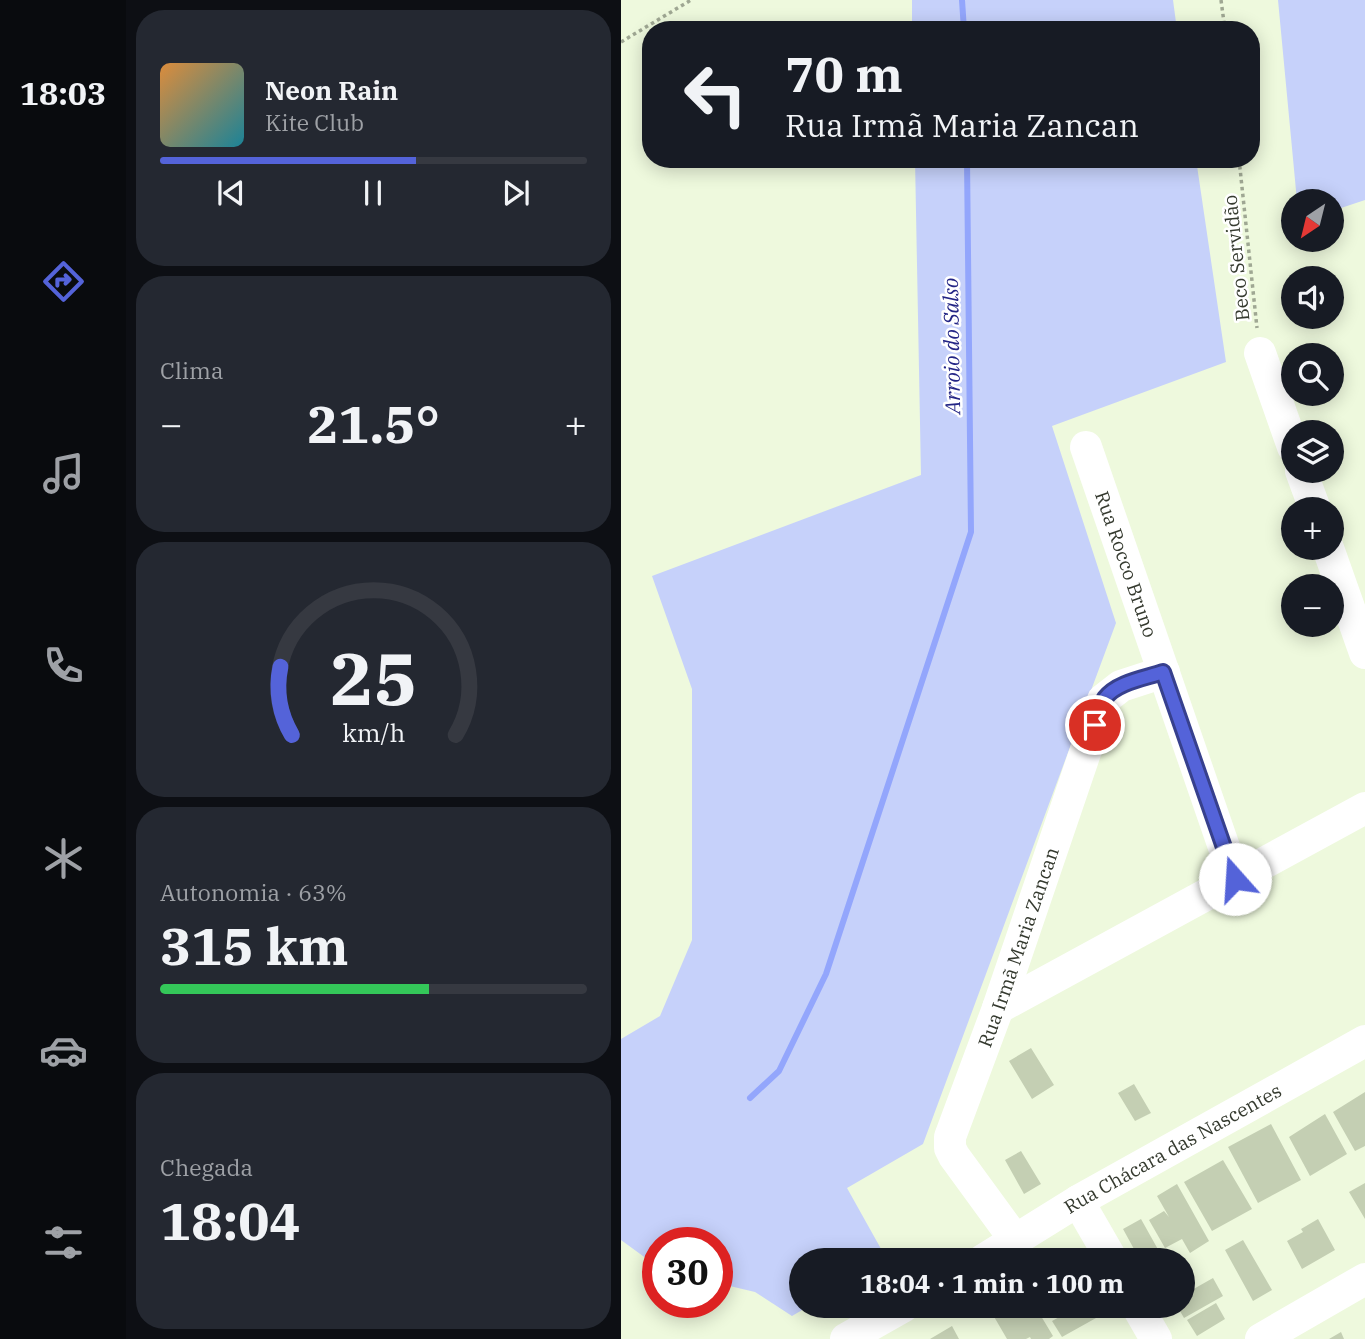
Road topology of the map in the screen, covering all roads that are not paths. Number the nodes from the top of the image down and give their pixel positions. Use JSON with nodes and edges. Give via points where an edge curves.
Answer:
{"nodes":[{"id":1,"x":1260,"y":354,"type":"road end"},
{"id":2,"x":1283,"y":420,"type":"edge"},
{"id":3,"x":1086,"y":447,"type":"dead end"},
{"id":4,"x":1332,"y":560,"type":"edge"},
{"id":5,"x":1365,"y":653,"type":"edge"},
{"id":6,"x":1163,"y":672,"type":"junction"},
{"id":7,"x":1365,"y":808,"type":"edge"},
{"id":8,"x":1235,"y":879,"type":"junction"},
{"id":9,"x":998,"y":1008,"type":"junction"},
{"id":10,"x":1365,"y":1041,"type":"edge"},
{"id":11,"x":1078,"y":1201,"type":"junction"},
{"id":12,"x":1016,"y":1241,"type":"junction"},
{"id":13,"x":1004,"y":1248,"type":"edge"},
{"id":14,"x":1105,"y":1248,"type":"edge"},
{"id":15,"x":1360,"y":1292,"type":"edge"},
{"id":16,"x":883,"y":1318,"type":"edge"},
{"id":17,"x":1144,"y":1318,"type":"edge"},
{"id":18,"x":846,"y":1339,"type":"edge"},
{"id":19,"x":1156,"y":1339,"type":"edge"},
{"id":20,"x":1261,"y":1339,"type":"edge"}],
"edges":[{"from":1,"to":2,"type":"street"},
{"from":3,"to":6,"type":"street","name":"Rua Rocco Bruno"},
{"from":4,"to":5,"type":"street"},
{"from":6,"to":8,"type":"street","name":"Rua Rocco Bruno"},
{"from":6,"to":9,"type":"street","name":"Rua Irmã Maria Zancan","via":[[1121,686],[1103,700]]},
{"from":7,"to":8,"type":"street"},
{"from":8,"to":9,"type":"street"},
{"from":9,"to":12,"type":"street","name":"Rua Irmã Maria Zancan","via":[[950,1148]]},
{"from":10,"to":11,"type":"street","name":"Rua Chácara das Nascentes"},
{"from":11,"to":12,"type":"street","name":"Rua Chácara das Nascentes"},
{"from":11,"to":14,"type":"street"},
{"from":12,"to":13,"type":"street","name":"Rua Chácara das Nascentes"},
{"from":15,"to":20,"type":"street"},
{"from":16,"to":18,"type":"street"},
{"from":17,"to":19,"type":"street"}]}
